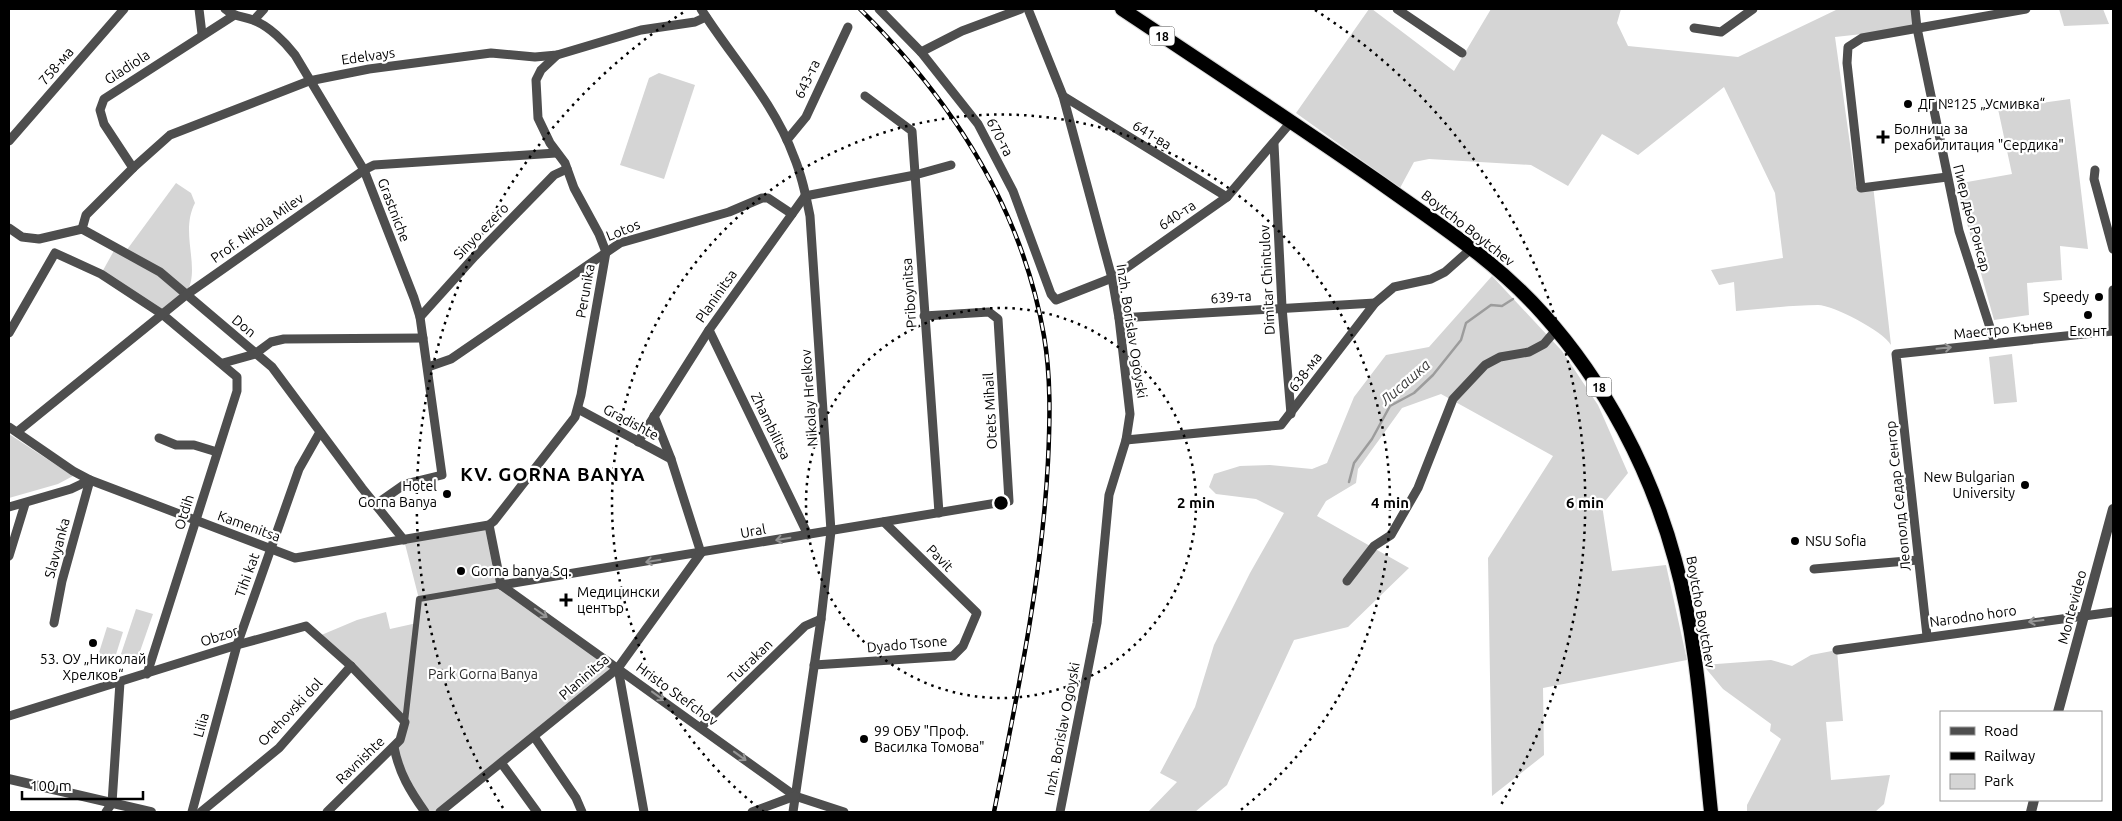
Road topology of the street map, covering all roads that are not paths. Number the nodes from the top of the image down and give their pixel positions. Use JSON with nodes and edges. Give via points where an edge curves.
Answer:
{"nodes":[{"id":1,"x":124,"y":9,"type":"edge"},
{"id":2,"x":199,"y":9,"type":"edge"},
{"id":3,"x":225,"y":9,"type":"edge"},
{"id":4,"x":264,"y":9,"type":"edge"},
{"id":5,"x":701,"y":9,"type":"edge"},
{"id":6,"x":1021,"y":9,"type":"edge"},
{"id":7,"x":1028,"y":9,"type":"edge"},
{"id":8,"x":1122,"y":9,"type":"edge"},
{"id":9,"x":1397,"y":9,"type":"edge"},
{"id":10,"x":1753,"y":9,"type":"edge"},
{"id":11,"x":1915,"y":9,"type":"edge"},
{"id":12,"x":2026,"y":9,"type":"edge"},
{"id":13,"x":880,"y":10,"type":"edge"},
{"id":14,"x":232,"y":16,"type":"junction"},
{"id":15,"x":706,"y":17,"type":"junction"},
{"id":16,"x":254,"y":20,"type":"junction"},
{"id":17,"x":848,"y":27,"type":"dead end"},
{"id":18,"x":1694,"y":28,"type":"dead end"},
{"id":19,"x":1917,"y":28,"type":"junction"},
{"id":20,"x":202,"y":34,"type":"junction"},
{"id":21,"x":921,"y":52,"type":"junction"},
{"id":22,"x":1462,"y":53,"type":"dead end"},
{"id":23,"x":557,"y":55,"type":"junction"},
{"id":24,"x":309,"y":81,"type":"junction"},
{"id":25,"x":865,"y":96,"type":"dead end"},
{"id":26,"x":1063,"y":96,"type":"junction"},
{"id":27,"x":1291,"y":122,"type":"junction"},
{"id":28,"x":787,"y":140,"type":"junction"},
{"id":29,"x":9,"y":141,"type":"edge"},
{"id":30,"x":1274,"y":144,"type":"junction"},
{"id":31,"x":556,"y":153,"type":"junction"},
{"id":32,"x":952,"y":165,"type":"dead end"},
{"id":33,"x":133,"y":168,"type":"junction"},
{"id":34,"x":567,"y":169,"type":"junction"},
{"id":35,"x":364,"y":170,"type":"junction"},
{"id":36,"x":2095,"y":170,"type":"dead end"},
{"id":37,"x":915,"y":175,"type":"junction"},
{"id":38,"x":1947,"y":177,"type":"junction"},
{"id":39,"x":805,"y":196,"type":"junction"},
{"id":40,"x":1227,"y":197,"type":"junction"},
{"id":41,"x":792,"y":214,"type":"junction"},
{"id":42,"x":9,"y":228,"type":"edge"},
{"id":43,"x":82,"y":229,"type":"junction"},
{"id":44,"x":1472,"y":248,"type":"junction"},
{"id":45,"x":2113,"y":250,"type":"edge"},
{"id":46,"x":606,"y":252,"type":"junction"},
{"id":47,"x":1112,"y":278,"type":"junction"},
{"id":48,"x":2113,"y":290,"type":"edge"},
{"id":49,"x":186,"y":295,"type":"junction"},
{"id":50,"x":1056,"y":300,"type":"joint"},
{"id":51,"x":1375,"y":303,"type":"junction"},
{"id":52,"x":1282,"y":307,"type":"junction"},
{"id":53,"x":162,"y":314,"type":"junction"},
{"id":54,"x":924,"y":316,"type":"junction"},
{"id":55,"x":420,"y":317,"type":"junction"},
{"id":56,"x":1119,"y":318,"type":"junction"},
{"id":57,"x":709,"y":330,"type":"junction"},
{"id":58,"x":1556,"y":330,"type":"junction"},
{"id":59,"x":2113,"y":331,"type":"edge"},
{"id":60,"x":9,"y":333,"type":"edge"},
{"id":61,"x":423,"y":338,"type":"junction"},
{"id":62,"x":1995,"y":343,"type":"junction"},
{"id":63,"x":256,"y":354,"type":"junction"},
{"id":64,"x":1896,"y":354,"type":"joint"},
{"id":65,"x":223,"y":363,"type":"junction"},
{"id":66,"x":428,"y":367,"type":"junction"},
{"id":67,"x":578,"y":409,"type":"junction"},
{"id":68,"x":1291,"y":414,"type":"junction"},
{"id":69,"x":654,"y":416,"type":"junction"},
{"id":70,"x":9,"y":427,"type":"edge"},
{"id":71,"x":18,"y":432,"type":"junction"},
{"id":72,"x":320,"y":432,"type":"junction"},
{"id":73,"x":159,"y":438,"type":"dead end"},
{"id":74,"x":1126,"y":440,"type":"junction"},
{"id":75,"x":638,"y":442,"type":"junction"},
{"id":76,"x":217,"y":452,"type":"junction"},
{"id":77,"x":670,"y":459,"type":"junction"},
{"id":78,"x":90,"y":480,"type":"junction"},
{"id":79,"x":1009,"y":501,"type":"joint"},
{"id":80,"x":25,"y":504,"type":"junction"},
{"id":81,"x":375,"y":505,"type":"junction"},
{"id":82,"x":9,"y":507,"type":"edge"},
{"id":83,"x":2113,"y":509,"type":"edge"},
{"id":84,"x":939,"y":513,"type":"junction"},
{"id":85,"x":196,"y":521,"type":"junction"},
{"id":86,"x":884,"y":522,"type":"junction"},
{"id":87,"x":489,"y":526,"type":"junction"},
{"id":88,"x":831,"y":531,"type":"junction"},
{"id":89,"x":808,"y":535,"type":"junction"},
{"id":90,"x":404,"y":540,"type":"junction"},
{"id":91,"x":271,"y":548,"type":"junction"},
{"id":92,"x":701,"y":553,"type":"junction"},
{"id":93,"x":9,"y":556,"type":"edge"},
{"id":94,"x":1918,"y":560,"type":"junction"},
{"id":95,"x":1814,"y":569,"type":"dead end"},
{"id":96,"x":1347,"y":581,"type":"dead end"},
{"id":97,"x":501,"y":584,"type":"junction"},
{"id":98,"x":2113,"y":612,"type":"edge"},
{"id":99,"x":977,"y":613,"type":"joint"},
{"id":100,"x":2084,"y":615,"type":"junction"},
{"id":101,"x":821,"y":619,"type":"junction"},
{"id":102,"x":54,"y":623,"type":"dead end"},
{"id":103,"x":1927,"y":636,"type":"junction"},
{"id":104,"x":237,"y":645,"type":"junction"},
{"id":105,"x":1837,"y":650,"type":"dead end"},
{"id":106,"x":814,"y":665,"type":"junction"},
{"id":107,"x":351,"y":666,"type":"junction"},
{"id":108,"x":618,"y":668,"type":"junction"},
{"id":109,"x":147,"y":674,"type":"junction"},
{"id":110,"x":120,"y":682,"type":"junction"},
{"id":111,"x":2058,"y":711,"type":"edge"},
{"id":112,"x":9,"y":716,"type":"edge"},
{"id":113,"x":405,"y":722,"type":"junction"},
{"id":114,"x":701,"y":727,"type":"junction"},
{"id":115,"x":535,"y":738,"type":"junction"},
{"id":116,"x":394,"y":747,"type":"junction"},
{"id":117,"x":502,"y":764,"type":"junction"},
{"id":118,"x":9,"y":779,"type":"edge"},
{"id":119,"x":795,"y":796,"type":"junction"},
{"id":120,"x":109,"y":808,"type":"edge"},
{"id":121,"x":446,"y":810,"type":"edge"},
{"id":122,"x":151,"y":812,"type":"edge"},
{"id":123,"x":192,"y":812,"type":"edge"},
{"id":124,"x":201,"y":812,"type":"edge"},
{"id":125,"x":326,"y":812,"type":"edge"},
{"id":126,"x":425,"y":812,"type":"edge"},
{"id":127,"x":538,"y":812,"type":"edge"},
{"id":128,"x":582,"y":812,"type":"edge"},
{"id":129,"x":644,"y":812,"type":"edge"},
{"id":130,"x":752,"y":812,"type":"edge"},
{"id":131,"x":793,"y":812,"type":"edge"},
{"id":132,"x":844,"y":812,"type":"edge"},
{"id":133,"x":1060,"y":812,"type":"edge"},
{"id":134,"x":1711,"y":812,"type":"edge"}],
"edges":[{"from":1,"to":29,"type":"street","name":"758-ма"},
{"from":2,"to":20,"type":"street"},
{"from":3,"to":14,"type":"street"},
{"from":4,"to":16,"type":"street"},
{"from":5,"to":15,"type":"street","name":"Nikolay Hrelkov"},
{"from":6,"to":21,"type":"street","via":[[962,31]]},
{"from":7,"to":26,"type":"street","name":"Inzh. Borislav Ogoyski"},
{"from":8,"to":27,"type":"highway","name":"Boytcho Boytchev","number":"18"},
{"from":9,"to":22,"type":"street"},
{"from":10,"to":18,"type":"street","via":[[1721,32]]},
{"from":11,"to":19,"type":"street","name":"Пиер дьо Ронсар"},
{"from":12,"to":19,"type":"street"},
{"from":13,"to":21,"type":"street","name":"670-та"},
{"from":14,"to":16,"type":"street","name":"Grastniche"},
{"from":14,"to":20,"type":"street","name":"Gladiola"},
{"from":15,"to":23,"type":"street","name":"Edelvays","via":[[695,22],[641,30]]},
{"from":15,"to":28,"type":"street","name":"Nikolay Hrelkov","via":[[746,71]]},
{"from":16,"to":24,"type":"street","name":"Grastniche","via":[[284,41]]},
{"from":17,"to":28,"type":"street","name":"643-та","via":[[806,117]]},
{"from":19,"to":38,"type":"street","name":"Пиер дьо Ронсар"},
{"from":19,"to":38,"type":"street","via":[[1862,38],[1848,48],[1861,188]]},
{"from":20,"to":33,"type":"street","name":"Gladiola","via":[[104,99],[100,110],[104,124]]},
{"from":21,"to":50,"type":"street","name":"670-та","via":[[978,124],[1012,191]]},
{"from":23,"to":24,"type":"street","name":"Edelvays","via":[[492,53],[369,69]]},
{"from":23,"to":31,"type":"street","name":"Perunika","via":[[541,70],[535,84],[540,122]]},
{"from":24,"to":33,"type":"street","name":"Edelvays","via":[[170,135]]},
{"from":24,"to":35,"type":"street","name":"Grastniche"},
{"from":25,"to":37,"type":"street","name":"Priboynitsa","via":[[912,131]]},
{"from":26,"to":40,"type":"street","name":"641-ва"},
{"from":26,"to":47,"type":"street","name":"Inzh. Borislav Ogoyski"},
{"from":27,"to":30,"type":"street","name":"640-та"},
{"from":27,"to":44,"type":"highway","name":"Boytcho Boytchev","number":"18"},
{"from":28,"to":39,"type":"street","name":"Nikolay Hrelkov"},
{"from":30,"to":40,"type":"street","name":"640-та"},
{"from":30,"to":52,"type":"street","name":"Dimitar Chintulov"},
{"from":31,"to":34,"type":"street","name":"Perunika"},
{"from":31,"to":35,"type":"street","name":"Prof. Nikola Milev","via":[[374,165]]},
{"from":32,"to":37,"type":"street"},
{"from":33,"to":43,"type":"street","name":"Edelvays","via":[[86,215]]},
{"from":34,"to":46,"type":"street","name":"Perunika"},
{"from":34,"to":55,"type":"street","name":"Sinyo ezero","via":[[554,176]]},
{"from":35,"to":49,"type":"street","name":"Prof. Nikola Milev"},
{"from":35,"to":55,"type":"street","name":"Grastniche"},
{"from":36,"to":45,"type":"street","via":[[2094,179]]},
{"from":37,"to":39,"type":"street"},
{"from":37,"to":54,"type":"street","name":"Priboynitsa"},
{"from":38,"to":62,"type":"street","name":"Пиер дьо Ронсар","via":[[1959,231]]},
{"from":39,"to":41,"type":"street","name":"Planinitsa"},
{"from":39,"to":88,"type":"street","name":"Nikolay Hrelkov","via":[[812,230]]},
{"from":40,"to":47,"type":"street","name":"640-та"},
{"from":41,"to":46,"type":"street","name":"Lotos","via":[[768,198],[762,198],[729,212],[628,240]]},
{"from":41,"to":57,"type":"street","name":"Planinitsa"},
{"from":42,"to":43,"type":"street","via":[[22,237],[39,239]]},
{"from":43,"to":49,"type":"street","name":"Don","via":[[160,272]]},
{"from":44,"to":51,"type":"street","name":"638-ма","via":[[1445,272],[1431,279],[1394,287]]},
{"from":44,"to":58,"type":"highway","name":"Boytcho Boytchev","number":"18"},
{"from":46,"to":66,"type":"street","name":"Lotos","via":[[451,360]]},
{"from":46,"to":67,"type":"street","name":"Perunika"},
{"from":47,"to":50,"type":"street","name":"640-та"},
{"from":47,"to":56,"type":"street","name":"Inzh. Borislav Ogoyski"},
{"from":48,"to":59,"type":"street"},
{"from":49,"to":53,"type":"street","name":"Prof. Nikola Milev"},
{"from":49,"to":63,"type":"street","name":"Don"},
{"from":51,"to":52,"type":"street","name":"639-та"},
{"from":51,"to":68,"type":"street","name":"638-ма"},
{"from":52,"to":56,"type":"street","name":"639-та"},
{"from":52,"to":68,"type":"street","name":"Dimitar Chintulov"},
{"from":53,"to":60,"type":"street","via":[[102,274],[55,253]]},
{"from":53,"to":65,"type":"street"},
{"from":53,"to":71,"type":"street","name":"Prof. Nikola Milev"},
{"from":54,"to":79,"type":"street","name":"Otets Mihail","via":[[989,312],[998,320]]},
{"from":54,"to":84,"type":"street","name":"Priboynitsa"},
{"from":55,"to":61,"type":"street","name":"Grastniche"},
{"from":56,"to":74,"type":"street","name":"Inzh. Borislav Ogoyski","via":[[1130,399]]},
{"from":57,"to":69,"type":"street","name":"Planinitsa"},
{"from":57,"to":89,"type":"street","name":"Zhambilitsa"},
{"from":58,"to":96,"type":"street","via":[[1544,344],[1530,352],[1500,357],[1485,365],[1453,400],[1418,488],[1392,535],[1374,546]]},
{"from":58,"to":134,"type":"highway","name":"Boytcho Boytchev","number":"18","via":[[1602,392],[1640,465],[1668,535],[1691,632]]},
{"from":59,"to":62,"type":"street","name":"Маестро Кънев"},
{"from":61,"to":63,"type":"street","via":[[284,339],[271,342]]},
{"from":61,"to":66,"type":"street","name":"Grastniche"},
{"from":64,"to":62,"type":"street","name":"Маестро Кънев","one_way":true},
{"from":63,"to":65,"type":"street"},
{"from":63,"to":72,"type":"street","name":"Don","via":[[276,370]]},
{"from":64,"to":94,"type":"street","name":"Леополд Седар Сенгор"},
{"from":65,"to":76,"type":"street","name":"Otdih","via":[[237,377],[237,391]]},
{"from":66,"to":81,"type":"street","name":"Grastniche","via":[[442,475],[405,484]]},
{"from":67,"to":75,"type":"street","name":"Gradishte"},
{"from":67,"to":87,"type":"street","name":"Perunika","via":[[545,458]]},
{"from":68,"to":74,"type":"street","name":"638-ма","via":[[1280,425]]},
{"from":69,"to":75,"type":"street","name":"Planinitsa"},
{"from":69,"to":77,"type":"street"},
{"from":70,"to":71,"type":"street","name":"Kamenitsa"},
{"from":71,"to":78,"type":"street","name":"Kamenitsa"},
{"from":72,"to":81,"type":"street","name":"Don"},
{"from":72,"to":91,"type":"street","name":"Tihi kat","via":[[299,469]]},
{"from":73,"to":76,"type":"street","via":[[176,445],[194,445]]},
{"from":74,"to":133,"type":"street","name":"Inzh. Borislav Ogoyski","via":[[1109,495],[1096,623]]},
{"from":75,"to":77,"type":"street","name":"Gradishte"},
{"from":76,"to":85,"type":"street","name":"Otdih"},
{"from":77,"to":92,"type":"street"},
{"from":78,"to":80,"type":"street"},
{"from":78,"to":85,"type":"street","name":"Kamenitsa"},
{"from":78,"to":102,"type":"street","name":"Slavyanka"},
{"from":79,"to":84,"type":"street","name":"Ural"},
{"from":80,"to":82,"type":"street"},
{"from":80,"to":93,"type":"street"},
{"from":81,"to":90,"type":"street","name":"Don"},
{"from":83,"to":100,"type":"street","name":"Montevideo"},
{"from":84,"to":86,"type":"street","name":"Ural"},
{"from":85,"to":91,"type":"street","name":"Kamenitsa"},
{"from":85,"to":109,"type":"street","name":"Otdih"},
{"from":86,"to":88,"type":"street","name":"Ural"},
{"from":86,"to":99,"type":"street","name":"Pavit"},
{"from":87,"to":90,"type":"street","name":"Kamenitsa"},
{"from":87,"to":97,"type":"street"},
{"from":88,"to":89,"type":"street","name":"Ural"},
{"from":88,"to":101,"type":"street","name":"Nikolay Hrelkov"},
{"from":89,"to":92,"type":"street","name":"Ural","one_way":true},
{"from":90,"to":91,"type":"street","name":"Kamenitsa","via":[[295,558]]},
{"from":91,"to":104,"type":"street","name":"Tihi kat"},
{"from":92,"to":97,"type":"street","name":"Ural","one_way":true},
{"from":92,"to":108,"type":"street","name":"Planinitsa"},
{"from":94,"to":95,"type":"street"},
{"from":94,"to":103,"type":"street","name":"Леополд Седар Сенгор"},
{"from":97,"to":108,"type":"street","name":"Hristo Stefchov","one_way":true},
{"from":97,"to":113,"type":"street","via":[[419,599]]},
{"from":98,"to":100,"type":"street","name":"Narodno horo"},
{"from":99,"to":106,"type":"street","name":"Dyado Tsone","via":[[963,646],[953,656]]},
{"from":100,"to":103,"type":"street","name":"Narodno horo","one_way":true},
{"from":100,"to":111,"type":"street","name":"Montevideo"},
{"from":101,"to":106,"type":"street","name":"Nikolay Hrelkov"},
{"from":101,"to":114,"type":"street","name":"Tutrakan","via":[[806,626]]},
{"from":103,"to":105,"type":"street","name":"Narodno horo"},
{"from":104,"to":107,"type":"street","name":"Obzor","via":[[306,626]]},
{"from":104,"to":109,"type":"street","name":"Obzor"},
{"from":104,"to":123,"type":"street","name":"Lilia"},
{"from":106,"to":119,"type":"street","name":"Nikolay Hrelkov"},
{"from":107,"to":113,"type":"street","name":"Obzor"},
{"from":107,"to":124,"type":"street","name":"Orehovski dol","via":[[278,748]]},
{"from":108,"to":114,"type":"street","name":"Hristo Stefchov","one_way":true},
{"from":108,"to":115,"type":"street","name":"Planinitsa"},
{"from":108,"to":129,"type":"street"},
{"from":109,"to":110,"type":"street","name":"Obzor"},
{"from":110,"to":112,"type":"street","name":"Obzor"},
{"from":110,"to":120,"type":"street"},
{"from":113,"to":116,"type":"street","name":"Ravnishte","via":[[400,740]]},
{"from":114,"to":119,"type":"street","name":"Hristo Stefchov","one_way":true},
{"from":115,"to":117,"type":"street","name":"Planinitsa"},
{"from":115,"to":128,"type":"street"},
{"from":116,"to":125,"type":"street","name":"Ravnishte"},
{"from":116,"to":126,"type":"street","via":[[406,786]]},
{"from":117,"to":121,"type":"street","name":"Planinitsa"},
{"from":117,"to":127,"type":"street"},
{"from":118,"to":120,"type":"street"},
{"from":119,"to":130,"type":"street"},
{"from":119,"to":131,"type":"street","name":"Nikolay Hrelkov"},
{"from":119,"to":132,"type":"street","name":"Hristo Stefchov"},
{"from":120,"to":122,"type":"street"}]}
